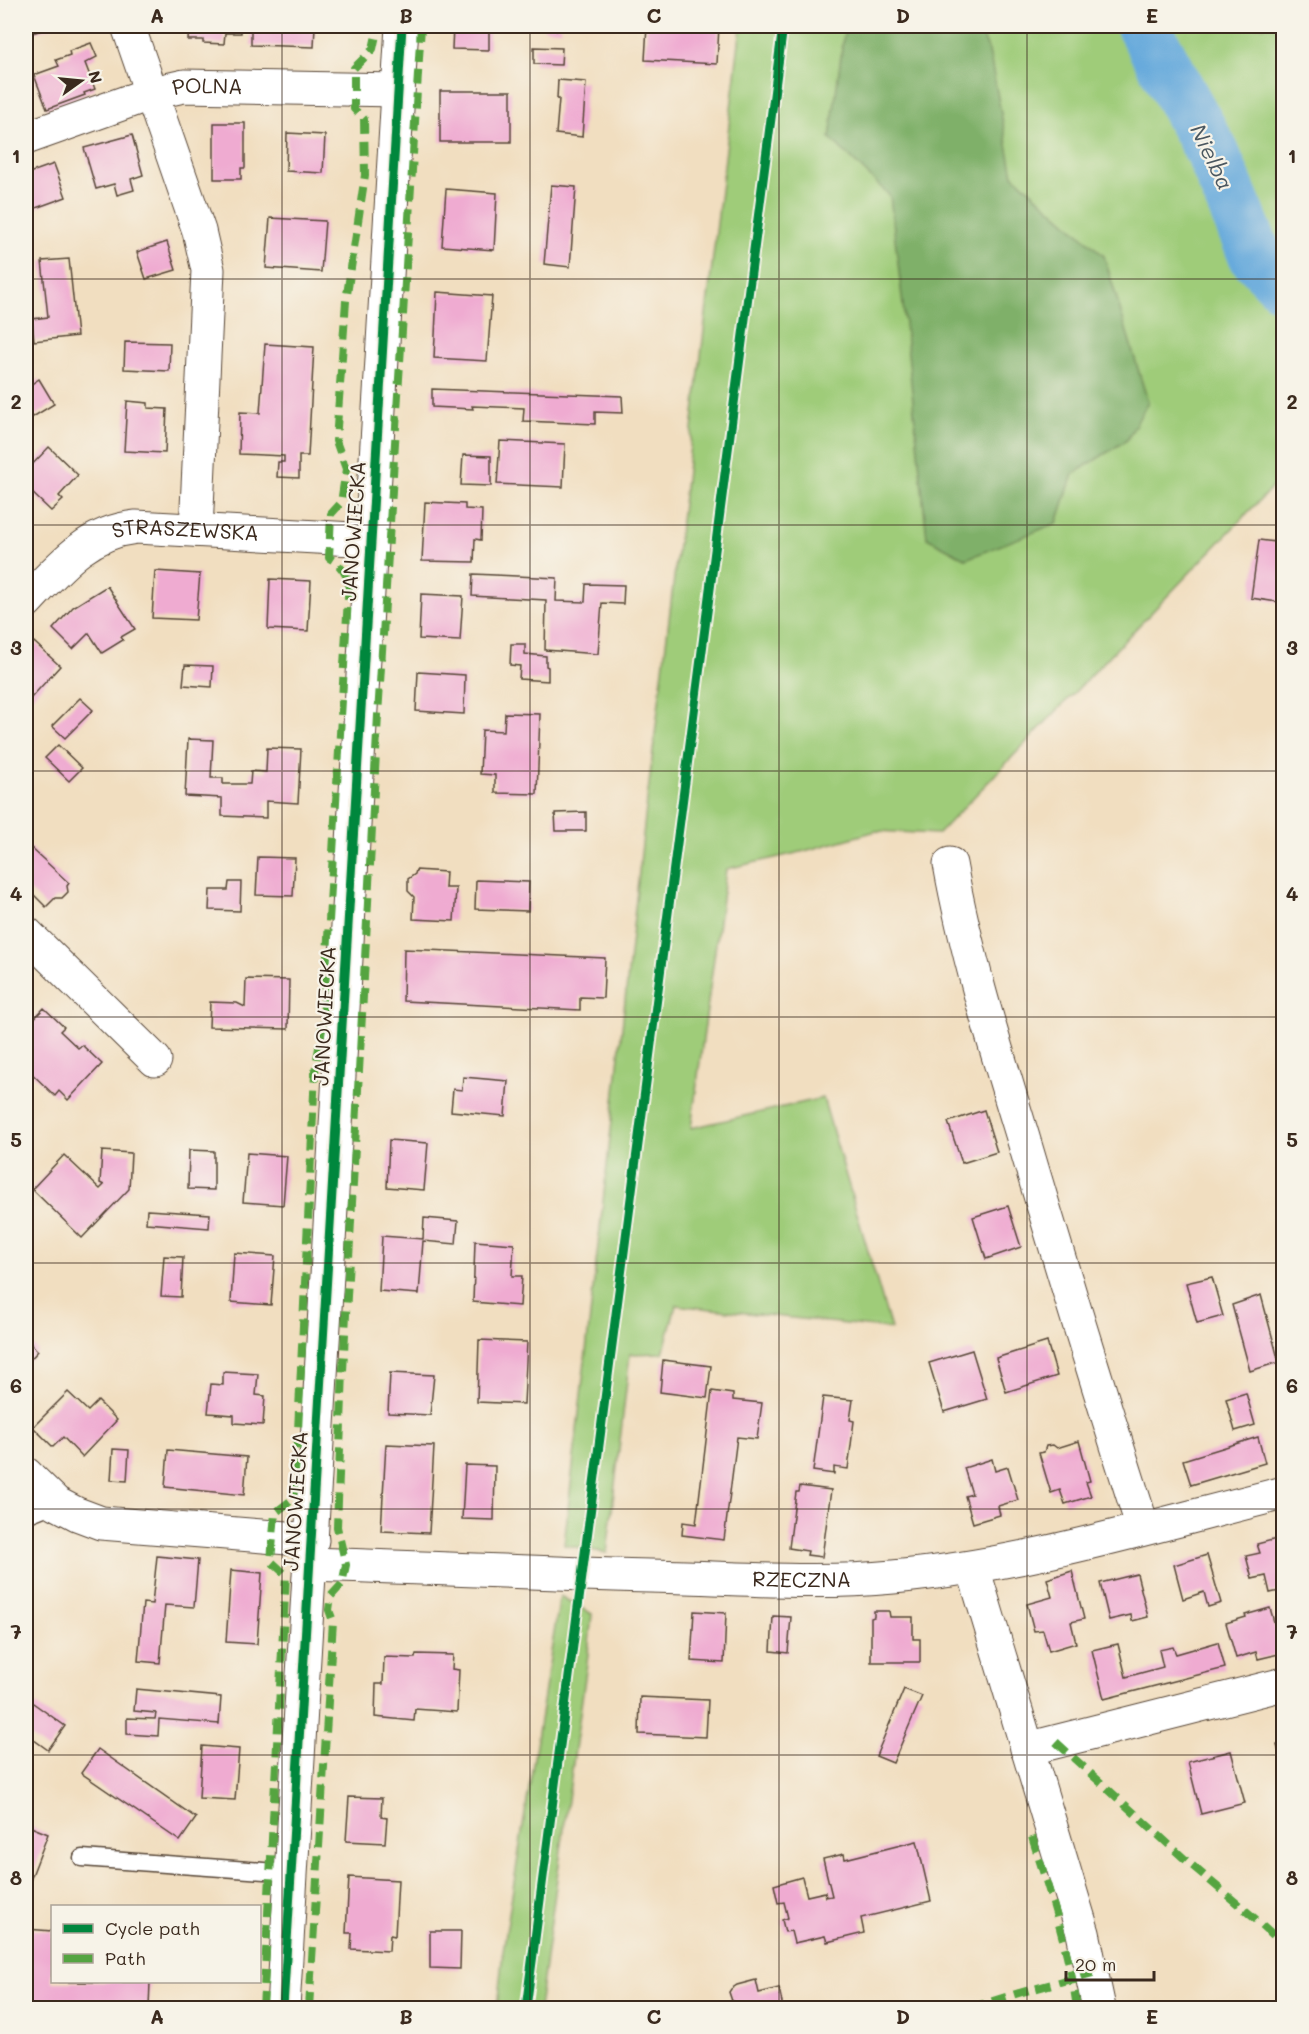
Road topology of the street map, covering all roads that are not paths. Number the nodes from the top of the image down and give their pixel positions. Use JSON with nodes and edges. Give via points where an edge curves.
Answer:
{"nodes":[{"id":1,"x":128,"y":26,"type":"edge"},
{"id":2,"x":402,"y":26,"type":"edge"},
{"id":3,"x":398,"y":90,"type":"junction"},
{"id":4,"x":152,"y":93,"type":"junction"},
{"id":5,"x":26,"y":138,"type":"edge"},
{"id":6,"x":196,"y":530,"type":"junction"},
{"id":7,"x":371,"y":540,"type":"junction"},
{"id":8,"x":26,"y":602,"type":"edge"},
{"id":9,"x":950,"y":864,"type":"dead end"},
{"id":10,"x":26,"y":933,"type":"edge"},
{"id":11,"x":155,"y":1060,"type":"dead end"},
{"id":12,"x":26,"y":1474,"type":"edge"},
{"id":13,"x":1284,"y":1493,"type":"edge"},
{"id":14,"x":56,"y":1503,"type":"junction"},
{"id":15,"x":26,"y":1515,"type":"edge"},
{"id":16,"x":1143,"y":1528,"type":"junction"},
{"id":17,"x":311,"y":1552,"type":"junction"},
{"id":18,"x":973,"y":1568,"type":"junction"},
{"id":19,"x":1284,"y":1684,"type":"edge"},
{"id":20,"x":1027,"y":1749,"type":"junction"},
{"id":21,"x":82,"y":1858,"type":"dead end"},
{"id":22,"x":291,"y":1873,"type":"junction"},
{"id":23,"x":283,"y":2008,"type":"edge"},
{"id":24,"x":1100,"y":2008,"type":"edge"}],
"edges":[{"from":1,"to":4,"type":"street"},
{"from":2,"to":3,"type":"street","name":"JANOWIECKA"},
{"from":3,"to":4,"type":"street","name":"POLNA","via":[[184,86]]},
{"from":3,"to":7,"type":"street","name":"JANOWIECKA"},
{"from":4,"to":5,"type":"street","name":"POLNA"},
{"from":4,"to":6,"type":"street","via":[[199,231],[208,270]]},
{"from":6,"to":7,"type":"street","name":"STRASZEWSKA"},
{"from":6,"to":8,"type":"street","name":"STRASZEWSKA","via":[[136,527],[104,534],[71,556]]},
{"from":7,"to":17,"type":"street","name":"JANOWIECKA"},
{"from":9,"to":16,"type":"street","via":[[981,999]]},
{"from":10,"to":11,"type":"street"},
{"from":12,"to":14,"type":"street","name":"RZECZNA"},
{"from":13,"to":16,"type":"street","name":"RZECZNA"},
{"from":14,"to":15,"type":"lane"},
{"from":14,"to":17,"type":"street","name":"RZECZNA","via":[[101,1523]]},
{"from":16,"to":18,"type":"street","name":"RZECZNA"},
{"from":17,"to":18,"type":"street","name":"RZECZNA","via":[[607,1575],[850,1580]]},
{"from":17,"to":22,"type":"street","name":"JANOWIECKA"},
{"from":18,"to":20,"type":"street"},
{"from":19,"to":20,"type":"street"},
{"from":20,"to":24,"type":"street","via":[[1083,1933]]},
{"from":21,"to":22,"type":"lane"},
{"from":22,"to":23,"type":"street","name":"JANOWIECKA"}]}
